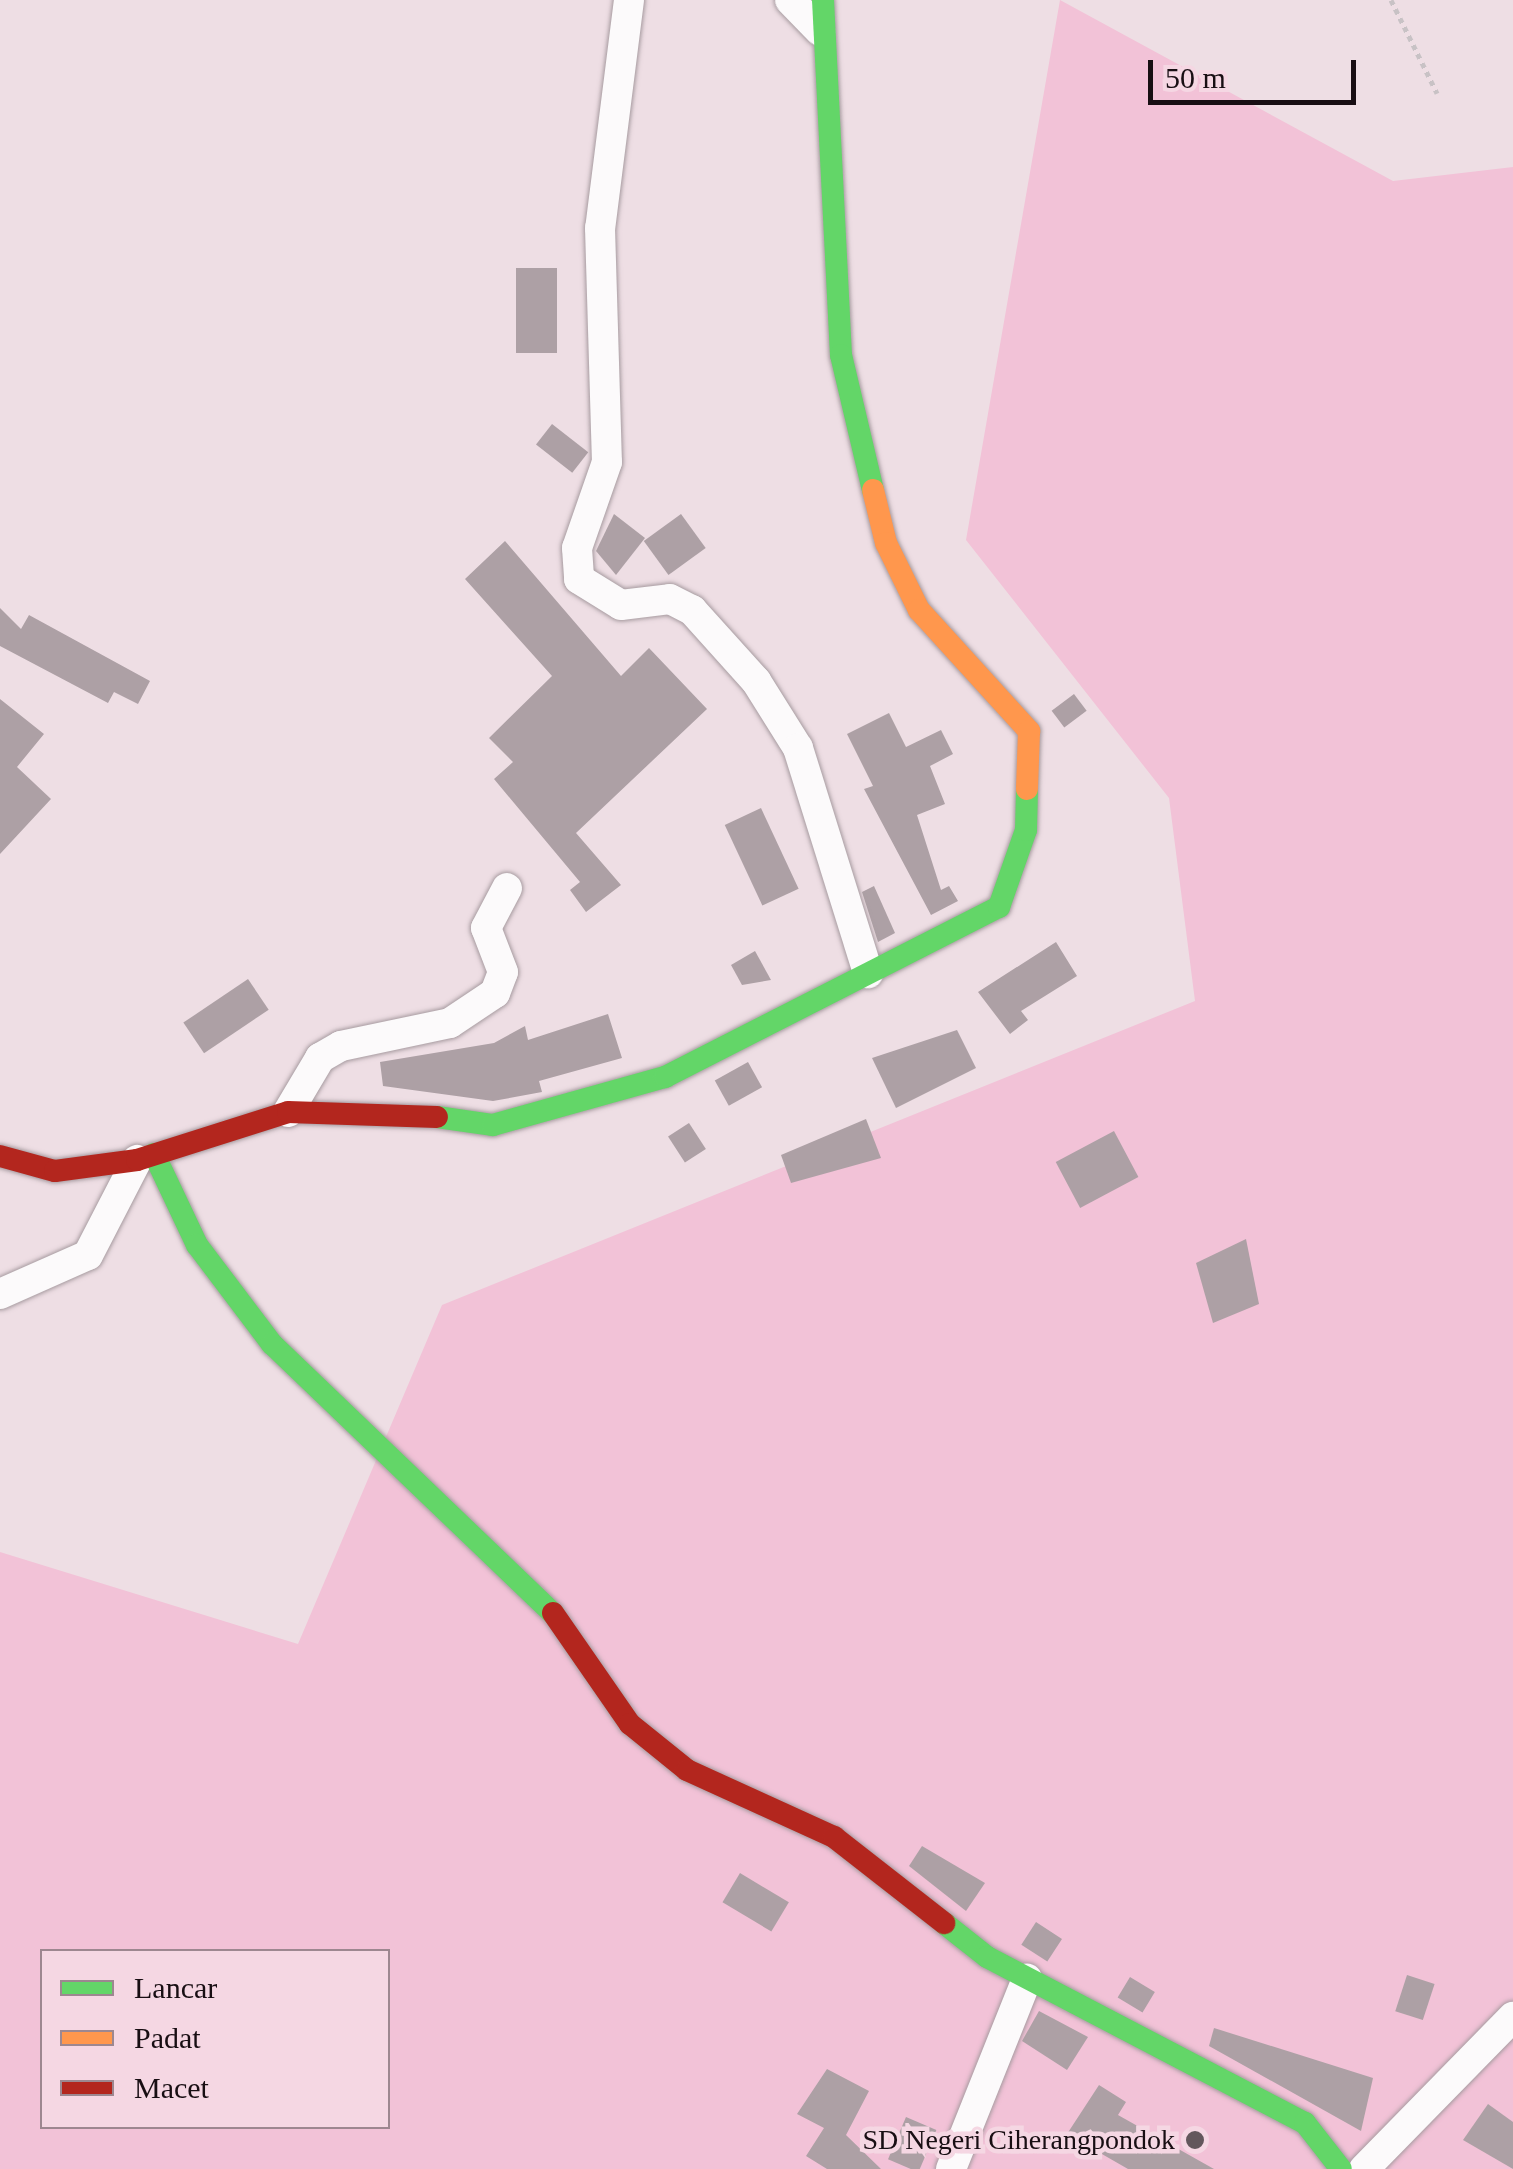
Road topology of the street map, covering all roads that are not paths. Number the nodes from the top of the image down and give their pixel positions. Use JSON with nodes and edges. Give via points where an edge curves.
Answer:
{"nodes":[{"id":1,"x":629,"y":0,"type":"edge"},
{"id":2,"x":790,"y":0,"type":"edge"},
{"id":3,"x":823,"y":0,"type":"edge"},
{"id":4,"x":820,"y":31,"type":"junction"},
{"id":5,"x":507,"y":888,"type":"dead end"},
{"id":6,"x":868,"y":973,"type":"junction"},
{"id":7,"x":288,"y":1112,"type":"junction"},
{"id":8,"x":0,"y":1156,"type":"edge"},
{"id":9,"x":146,"y":1157,"type":"junction"},
{"id":10,"x":0,"y":1294,"type":"edge"},
{"id":11,"x":1027,"y":1979,"type":"junction"},
{"id":12,"x":1513,"y":2017,"type":"edge"},
{"id":13,"x":951,"y":2169,"type":"edge"},
{"id":14,"x":1341,"y":2169,"type":"edge"},
{"id":15,"x":1364,"y":2169,"type":"edge"}],
"edges":[{"from":1,"to":6,"type":"street","via":[[600,228],[607,462],[578,548],[579,578],[621,605],[670,600],[692,610],[756,681],[798,748]]},
{"from":2,"to":4,"type":"street"},
{"from":3,"to":4,"type":"street"},
{"from":4,"to":6,"type":"street","via":[[840,355],[886,543],[918,610],[1010,702],[1031,747],[1026,830],[999,908]]},
{"from":5,"to":7,"type":"street","via":[[486,928],[503,972],[495,994],[450,1022],[340,1046],[320,1058]]},
{"from":6,"to":7,"type":"street","via":[[652,1083],[565,1112],[494,1125],[388,1110]]},
{"from":7,"to":9,"type":"street"},
{"from":8,"to":9,"type":"street","via":[[55,1171]]},
{"from":9,"to":10,"type":"street","via":[[88,1256]]},
{"from":9,"to":11,"type":"street","via":[[247,1314],[319,1396],[443,1499],[554,1613],[630,1724],[688,1770],[834,1837],[945,1928]]},
{"from":11,"to":13,"type":"street"},
{"from":11,"to":14,"type":"street","via":[[1305,2123]]},
{"from":12,"to":15,"type":"street"}]}
